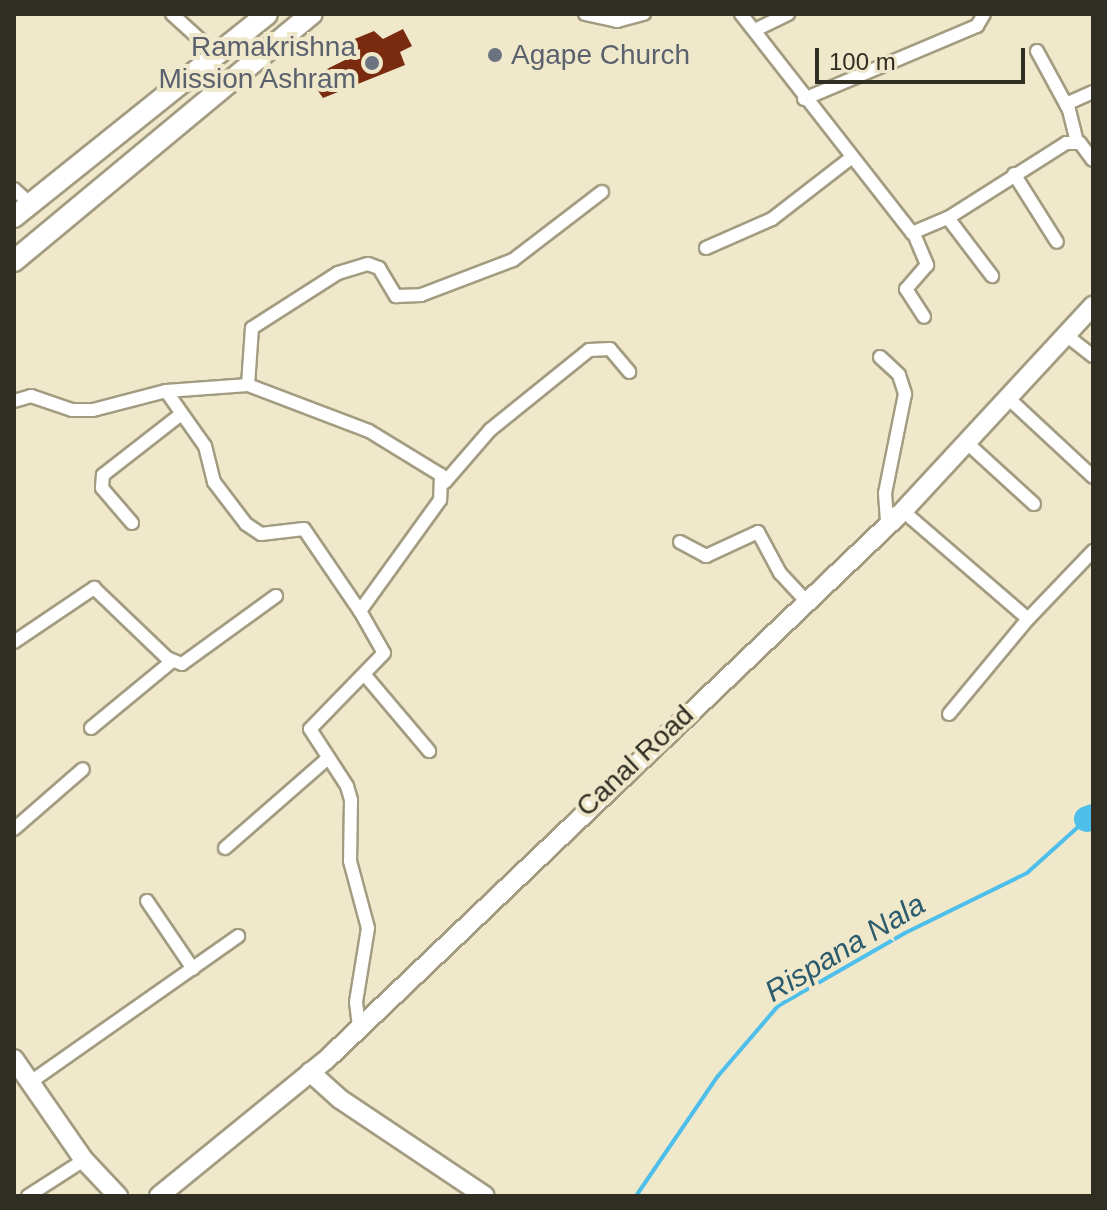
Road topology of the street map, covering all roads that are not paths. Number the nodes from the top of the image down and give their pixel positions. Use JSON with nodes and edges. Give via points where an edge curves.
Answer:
{"nodes":[{"id":1,"x":172,"y":14,"type":"edge"},
{"id":2,"x":267,"y":14,"type":"edge"},
{"id":3,"x":312,"y":14,"type":"edge"},
{"id":4,"x":585,"y":14,"type":"edge"},
{"id":5,"x":644,"y":14,"type":"edge"},
{"id":6,"x":741,"y":14,"type":"edge"},
{"id":7,"x":788,"y":14,"type":"edge"},
{"id":8,"x":984,"y":14,"type":"edge"},
{"id":9,"x":755,"y":30,"type":"junction"},
{"id":10,"x":1037,"y":51,"type":"dead end"},
{"id":11,"x":218,"y":56,"type":"junction"},
{"id":12,"x":1093,"y":92,"type":"edge"},
{"id":13,"x":804,"y":99,"type":"junction"},
{"id":14,"x":1066,"y":104,"type":"junction"},
{"id":15,"x":1077,"y":142,"type":"junction"},
{"id":16,"x":851,"y":158,"type":"junction"},
{"id":17,"x":1093,"y":160,"type":"edge"},
{"id":18,"x":1014,"y":174,"type":"junction"},
{"id":19,"x":602,"y":192,"type":"dead end"},
{"id":20,"x":19,"y":203,"type":"edge"},
{"id":21,"x":948,"y":218,"type":"junction"},
{"id":22,"x":914,"y":234,"type":"junction"},
{"id":23,"x":1057,"y":242,"type":"dead end"},
{"id":24,"x":706,"y":248,"type":"dead end"},
{"id":25,"x":14,"y":261,"type":"edge"},
{"id":26,"x":992,"y":276,"type":"dead end"},
{"id":27,"x":1093,"y":306,"type":"edge"},
{"id":28,"x":924,"y":317,"type":"dead end"},
{"id":29,"x":1066,"y":335,"type":"junction"},
{"id":30,"x":1093,"y":356,"type":"edge"},
{"id":31,"x":880,"y":357,"type":"dead end"},
{"id":32,"x":629,"y":372,"type":"dead end"},
{"id":33,"x":248,"y":385,"type":"junction"},
{"id":34,"x":166,"y":391,"type":"junction"},
{"id":35,"x":1007,"y":397,"type":"junction"},
{"id":36,"x":14,"y":401,"type":"edge"},
{"id":37,"x":180,"y":415,"type":"junction"},
{"id":38,"x":966,"y":442,"type":"junction"},
{"id":39,"x":1093,"y":477,"type":"edge"},
{"id":40,"x":445,"y":482,"type":"junction"},
{"id":41,"x":1034,"y":504,"type":"dead end"},
{"id":42,"x":903,"y":511,"type":"junction"},
{"id":43,"x":132,"y":523,"type":"dead end"},
{"id":44,"x":887,"y":524,"type":"junction"},
{"id":45,"x":680,"y":542,"type":"dead end"},
{"id":46,"x":1093,"y":551,"type":"edge"},
{"id":47,"x":276,"y":596,"type":"dead end"},
{"id":48,"x":805,"y":600,"type":"junction"},
{"id":49,"x":360,"y":611,"type":"junction"},
{"id":50,"x":1028,"y":619,"type":"junction"},
{"id":51,"x":14,"y":642,"type":"edge"},
{"id":52,"x":171,"y":662,"type":"junction"},
{"id":53,"x":364,"y":674,"type":"junction"},
{"id":54,"x":949,"y":714,"type":"dead end"},
{"id":55,"x":91,"y":728,"type":"dead end"},
{"id":56,"x":429,"y":751,"type":"dead end"},
{"id":57,"x":328,"y":758,"type":"junction"},
{"id":58,"x":83,"y":769,"type":"dead end"},
{"id":59,"x":14,"y":829,"type":"edge"},
{"id":60,"x":225,"y":848,"type":"dead end"},
{"id":61,"x":147,"y":901,"type":"dead end"},
{"id":62,"x":238,"y":936,"type":"dead end"},
{"id":63,"x":193,"y":969,"type":"junction"},
{"id":64,"x":359,"y":1025,"type":"junction"},
{"id":65,"x":14,"y":1059,"type":"edge"},
{"id":66,"x":310,"y":1072,"type":"junction"},
{"id":67,"x":32,"y":1081,"type":"junction"},
{"id":68,"x":84,"y":1160,"type":"junction"},
{"id":69,"x":482,"y":1194,"type":"edge"},
{"id":70,"x":28,"y":1196,"type":"edge"},
{"id":71,"x":118,"y":1196,"type":"edge"},
{"id":72,"x":159,"y":1196,"type":"edge"}],
"edges":[{"from":1,"to":11,"type":"street"},
{"from":2,"to":11,"type":"main road"},
{"from":3,"to":25,"type":"main road"},
{"from":4,"to":5,"type":"street","via":[[617,21]]},
{"from":6,"to":9,"type":"street"},
{"from":7,"to":9,"type":"street"},
{"from":8,"to":13,"type":"street","via":[[977,26]]},
{"from":9,"to":13,"type":"street"},
{"from":10,"to":14,"type":"street"},
{"from":11,"to":20,"type":"main road"},
{"from":12,"to":14,"type":"street"},
{"from":13,"to":16,"type":"street"},
{"from":14,"to":15,"type":"street"},
{"from":15,"to":17,"type":"street"},
{"from":15,"to":18,"type":"street","via":[[1066,143]]},
{"from":16,"to":22,"type":"street"},
{"from":16,"to":24,"type":"street","via":[[772,219]]},
{"from":18,"to":21,"type":"street"},
{"from":18,"to":23,"type":"street"},
{"from":19,"to":33,"type":"street","via":[[513,260],[421,295],[396,296],[379,268],[368,264],[338,273],[252,328]]},
{"from":21,"to":22,"type":"street"},
{"from":21,"to":26,"type":"street"},
{"from":22,"to":28,"type":"street","via":[[926,267],[906,289]]},
{"from":27,"to":29,"type":"street","name":"Canal Road"},
{"from":29,"to":30,"type":"street"},
{"from":29,"to":35,"type":"street","name":"Canal Road"},
{"from":31,"to":44,"type":"street","via":[[899,375],[905,394],[885,493]]},
{"from":32,"to":40,"type":"street","via":[[610,349],[589,350],[490,430]]},
{"from":33,"to":34,"type":"street"},
{"from":33,"to":40,"type":"street","via":[[377,435],[437,470]]},
{"from":34,"to":36,"type":"street","via":[[93,410],[72,410],[31,396]]},
{"from":34,"to":37,"type":"street"},
{"from":35,"to":38,"type":"street","name":"Canal Road"},
{"from":35,"to":39,"type":"street"},
{"from":37,"to":43,"type":"street","via":[[103,475],[102,488]]},
{"from":37,"to":49,"type":"street","via":[[205,446],[214,482],[250,528],[261,534],[304,529]]},
{"from":38,"to":41,"type":"street"},
{"from":38,"to":42,"type":"street","name":"Canal Road"},
{"from":40,"to":49,"type":"street","via":[[417,537]]},
{"from":42,"to":44,"type":"street","name":"Canal Road"},
{"from":42,"to":50,"type":"street"},
{"from":44,"to":48,"type":"street","name":"Canal Road"},
{"from":45,"to":48,"type":"street","via":[[706,556],[758,532],[780,573]]},
{"from":46,"to":50,"type":"street"},
{"from":47,"to":52,"type":"street","via":[[188,662]]},
{"from":48,"to":64,"type":"street","name":"Canal Road"},
{"from":49,"to":53,"type":"street","via":[[385,650]]},
{"from":50,"to":54,"type":"street"},
{"from":51,"to":52,"type":"street","via":[[94,588]]},
{"from":52,"to":55,"type":"street"},
{"from":53,"to":56,"type":"street"},
{"from":53,"to":57,"type":"street","via":[[310,729]]},
{"from":57,"to":60,"type":"street"},
{"from":57,"to":64,"type":"street","via":[[351,800],[350,861],[368,928],[356,1002]]},
{"from":58,"to":59,"type":"street"},
{"from":61,"to":63,"type":"street"},
{"from":62,"to":63,"type":"street"},
{"from":63,"to":67,"type":"street"},
{"from":64,"to":66,"type":"street","name":"Canal Road"},
{"from":65,"to":67,"type":"street"},
{"from":66,"to":69,"type":"street","via":[[340,1099]]},
{"from":66,"to":72,"type":"street","name":"Canal Road"},
{"from":67,"to":68,"type":"street"},
{"from":68,"to":70,"type":"street"},
{"from":68,"to":71,"type":"street"}]}
